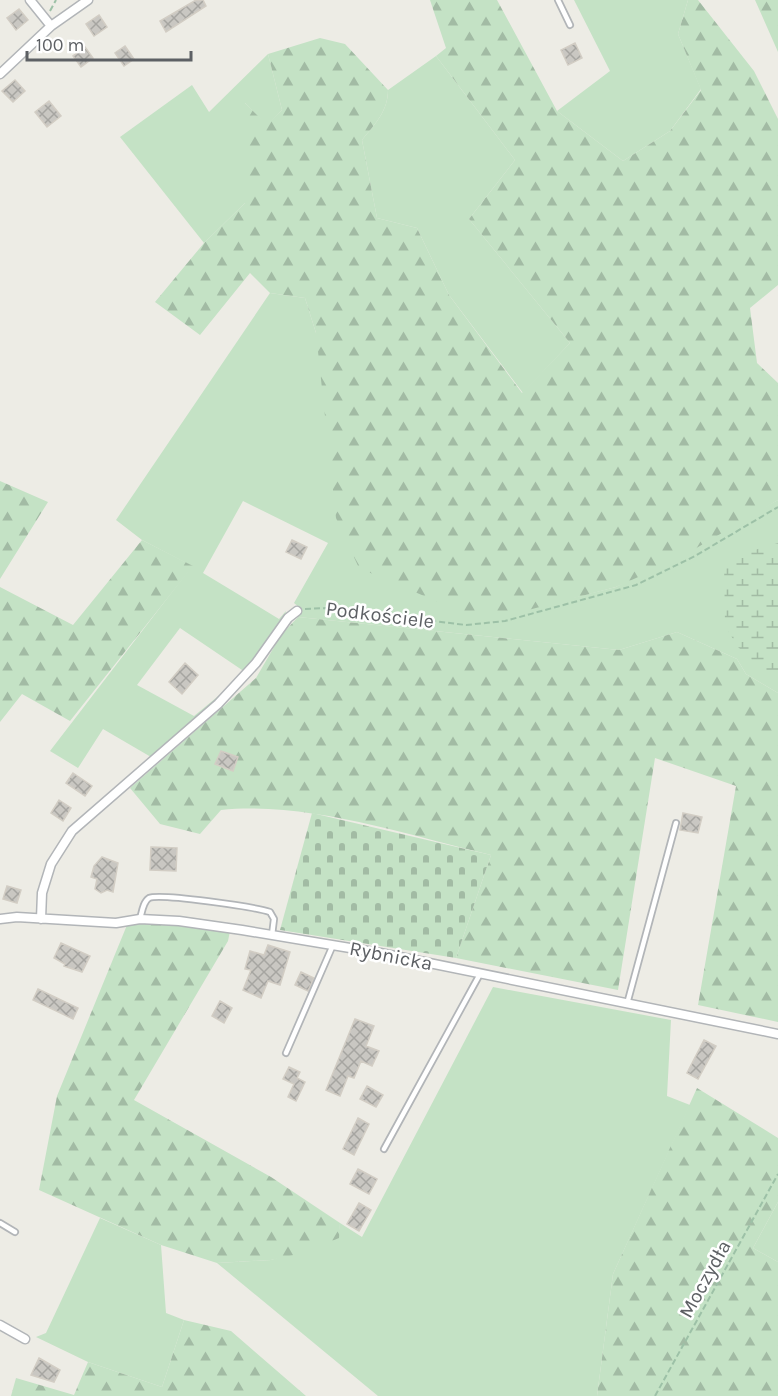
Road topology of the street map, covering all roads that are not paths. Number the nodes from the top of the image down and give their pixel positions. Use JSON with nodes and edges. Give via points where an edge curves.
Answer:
{"nodes":[{"id":1,"x":30,"y":0,"type":"edge"},
{"id":2,"x":88,"y":0,"type":"edge"},
{"id":3,"x":558,"y":0,"type":"edge"},
{"id":4,"x":570,"y":24,"type":"dead end"},
{"id":5,"x":51,"y":26,"type":"junction"},
{"id":6,"x":0,"y":74,"type":"edge"},
{"id":7,"x":297,"y":611,"type":"road end"},
{"id":8,"x":676,"y":823,"type":"dead end"},
{"id":9,"x":41,"y":919,"type":"junction"},
{"id":10,"x":140,"y":919,"type":"junction"},
{"id":11,"x":0,"y":920,"type":"edge"},
{"id":12,"x":272,"y":935,"type":"junction"},
{"id":13,"x":333,"y":945,"type":"junction"},
{"id":14,"x":480,"y":974,"type":"junction"},
{"id":15,"x":627,"y":1004,"type":"junction"},
{"id":16,"x":778,"y":1034,"type":"edge"},
{"id":17,"x":286,"y":1053,"type":"dead end"},
{"id":18,"x":384,"y":1149,"type":"dead end"},
{"id":19,"x":0,"y":1223,"type":"edge"},
{"id":20,"x":15,"y":1232,"type":"dead end"},
{"id":21,"x":0,"y":1325,"type":"edge"},
{"id":22,"x":25,"y":1340,"type":"dead end"}],
"edges":[{"from":1,"to":5,"type":"street"},
{"from":2,"to":5,"type":"street"},
{"from":3,"to":4,"type":"lane"},
{"from":5,"to":6,"type":"street"},
{"from":7,"to":9,"type":"street","name":"Podkościele","via":[[218,704],[72,831],[51,864],[42,893]]},
{"from":8,"to":15,"type":"lane"},
{"from":9,"to":10,"type":"street","name":"Rybnicka","via":[[105,923]]},
{"from":9,"to":11,"type":"street","name":"Rybnicka"},
{"from":10,"to":12,"type":"street","name":"Rybnicka"},
{"from":10,"to":12,"type":"lane","via":[[145,902],[151,897],[171,897],[270,912],[274,919]]},
{"from":12,"to":13,"type":"street","name":"Rybnicka"},
{"from":13,"to":14,"type":"street","name":"Rybnicka"},
{"from":13,"to":17,"type":"lane"},
{"from":14,"to":15,"type":"street","name":"Rybnicka"},
{"from":14,"to":18,"type":"lane"},
{"from":15,"to":16,"type":"street","name":"Rybnicka"},
{"from":19,"to":20,"type":"lane"},
{"from":21,"to":22,"type":"street"}]}
